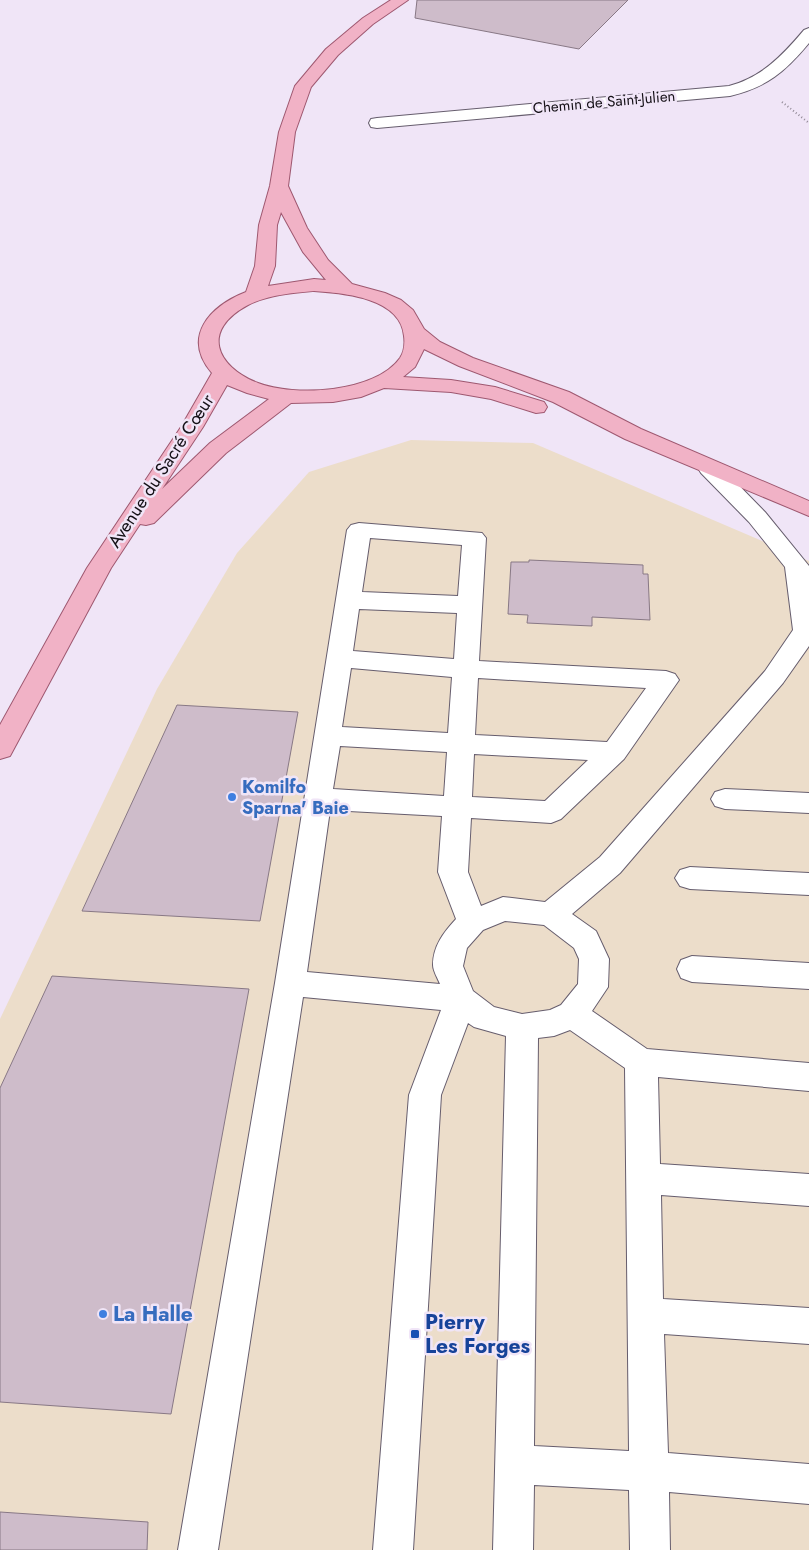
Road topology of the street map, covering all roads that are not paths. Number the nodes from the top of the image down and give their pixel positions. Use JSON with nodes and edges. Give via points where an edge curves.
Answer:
{"nodes":[{"id":1,"x":401,"y":0,"type":"edge"},
{"id":2,"x":809,"y":33,"type":"edge"},
{"id":3,"x":377,"y":123,"type":"dead end"},
{"id":4,"x":279,"y":186,"type":"junction"},
{"id":5,"x":344,"y":287,"type":"junction"},
{"id":6,"x":255,"y":295,"type":"junction"},
{"id":7,"x":416,"y":333,"type":"junction"},
{"id":8,"x":223,"y":374,"type":"junction"},
{"id":9,"x":382,"y":382,"type":"junction"},
{"id":10,"x":288,"y":395,"type":"junction"},
{"id":11,"x":633,"y":434,"type":"junction"},
{"id":12,"x":709,"y":468,"type":"junction"},
{"id":13,"x":809,"y":509,"type":"edge"},
{"id":14,"x":99,"y":568,"type":"junction"},
{"id":15,"x":348,"y":600,"type":"junction"},
{"id":16,"x":470,"y":605,"type":"junction"},
{"id":17,"x":806,"y":631,"type":"junction"},
{"id":18,"x":340,"y":658,"type":"junction"},
{"id":19,"x":809,"y":660,"type":"edge"},
{"id":20,"x":466,"y":669,"type":"junction"},
{"id":21,"x":328,"y":736,"type":"junction"},
{"id":22,"x":461,"y":744,"type":"junction"},
{"id":23,"x":0,"y":749,"type":"edge"},
{"id":24,"x":614,"y":752,"type":"junction"},
{"id":25,"x":318,"y":799,"type":"junction"},
{"id":26,"x":725,"y":799,"type":"dead end"},
{"id":27,"x":809,"y":803,"type":"edge"},
{"id":28,"x":458,"y":807,"type":"junction"},
{"id":29,"x":690,"y":878,"type":"dead end"},
{"id":30,"x":809,"y":884,"type":"edge"},
{"id":31,"x":551,"y":914,"type":"junction"},
{"id":32,"x":472,"y":922,"type":"junction"},
{"id":33,"x":692,"y":969,"type":"dead end"},
{"id":34,"x":809,"y":976,"type":"edge"},
{"id":35,"x":290,"y":983,"type":"junction"},
{"id":36,"x":461,"y":999,"type":"junction"},
{"id":37,"x":572,"y":1014,"type":"junction"},
{"id":38,"x":522,"y":1028,"type":"junction"},
{"id":39,"x":641,"y":1062,"type":"junction"},
{"id":40,"x":809,"y":1077,"type":"edge"},
{"id":41,"x":643,"y":1178,"type":"junction"},
{"id":42,"x":809,"y":1190,"type":"edge"},
{"id":43,"x":645,"y":1315,"type":"junction"},
{"id":44,"x":809,"y":1326,"type":"edge"},
{"id":45,"x":515,"y":1465,"type":"junction"},
{"id":46,"x":648,"y":1471,"type":"junction"},
{"id":47,"x":809,"y":1484,"type":"edge"},
{"id":48,"x":198,"y":1550,"type":"edge"},
{"id":49,"x":393,"y":1550,"type":"edge"},
{"id":50,"x":512,"y":1550,"type":"edge"},
{"id":51,"x":650,"y":1550,"type":"edge"}],
"edges":[{"from":1,"to":4,"type":"main road","via":[[368,21],[332,52],[303,86],[286,132]]},
{"from":2,"to":3,"type":"street","name":"Chemin de Saint-Julien","via":[[783,64],[760,81],[730,91]]},
{"from":4,"to":5,"type":"main road","via":[[310,251]]},
{"from":4,"to":6,"type":"main road","via":[[268,225],[265,266]]},
{"from":5,"to":6,"type":"main road","via":[[279,288]]},
{"from":5,"to":7,"type":"main road","via":[[375,295],[393,304],[411,320]]},
{"from":6,"to":8,"type":"main road","via":[[229,308],[216,321],[207,340],[209,355]]},
{"from":7,"to":9,"type":"main road","via":[[414,353],[404,366]]},
{"from":7,"to":11,"type":"main road","via":[[433,346],[466,362],[561,397]]},
{"from":8,"to":10,"type":"main road","via":[[240,384],[271,394]]},
{"from":8,"to":14,"type":"main road","name":"Avenue du Sacré Cœur"},
{"from":9,"to":10,"type":"main road","via":[[355,392],[318,398]]},
{"from":9,"to":11,"type":"main road","via":[[451,386],[495,394]]},
{"from":10,"to":14,"type":"main road","name":"Avenue du Sacré Cœur","via":[[218,448]]},
{"from":11,"to":12,"type":"main road"},
{"from":12,"to":13,"type":"main road"},
{"from":12,"to":17,"type":"street","via":[[757,517],[797,566]]},
{"from":14,"to":23,"type":"main road","name":"Avenue du Sacré Cœur"},
{"from":15,"to":16,"type":"street"},
{"from":15,"to":16,"type":"street","via":[[359,530],[474,538]]},
{"from":15,"to":18,"type":"street"},
{"from":16,"to":20,"type":"street"},
{"from":17,"to":19,"type":"street"},
{"from":17,"to":31,"type":"street","via":[[774,677],[610,865]]},
{"from":18,"to":20,"type":"street"},
{"from":18,"to":21,"type":"street"},
{"from":20,"to":22,"type":"street"},
{"from":20,"to":24,"type":"street","via":[[666,680]]},
{"from":21,"to":22,"type":"street"},
{"from":21,"to":25,"type":"street"},
{"from":22,"to":24,"type":"street"},
{"from":22,"to":28,"type":"street"},
{"from":24,"to":28,"type":"street","via":[[551,812]]},
{"from":25,"to":28,"type":"street"},
{"from":25,"to":35,"type":"street"},
{"from":26,"to":27,"type":"street"},
{"from":28,"to":32,"type":"street","via":[[453,872]]},
{"from":29,"to":30,"type":"street"},
{"from":31,"to":32,"type":"street","via":[[503,909]]},
{"from":31,"to":37,"type":"street","via":[[585,940],[594,959],[593,987]]},
{"from":32,"to":36,"type":"street","via":[[453,943],[448,966]]},
{"from":33,"to":34,"type":"street"},
{"from":35,"to":36,"type":"street"},
{"from":35,"to":48,"type":"street"},
{"from":36,"to":38,"type":"street","via":[[485,1018]]},
{"from":36,"to":49,"type":"street","via":[[425,1095]]},
{"from":37,"to":38,"type":"street","via":[[554,1023]]},
{"from":37,"to":39,"type":"street"},
{"from":38,"to":45,"type":"street"},
{"from":39,"to":40,"type":"street"},
{"from":39,"to":41,"type":"street"},
{"from":41,"to":42,"type":"street"},
{"from":41,"to":43,"type":"street"},
{"from":43,"to":44,"type":"street"},
{"from":43,"to":46,"type":"street"},
{"from":45,"to":46,"type":"street"},
{"from":45,"to":50,"type":"street"},
{"from":46,"to":47,"type":"street"},
{"from":46,"to":51,"type":"street"}]}
